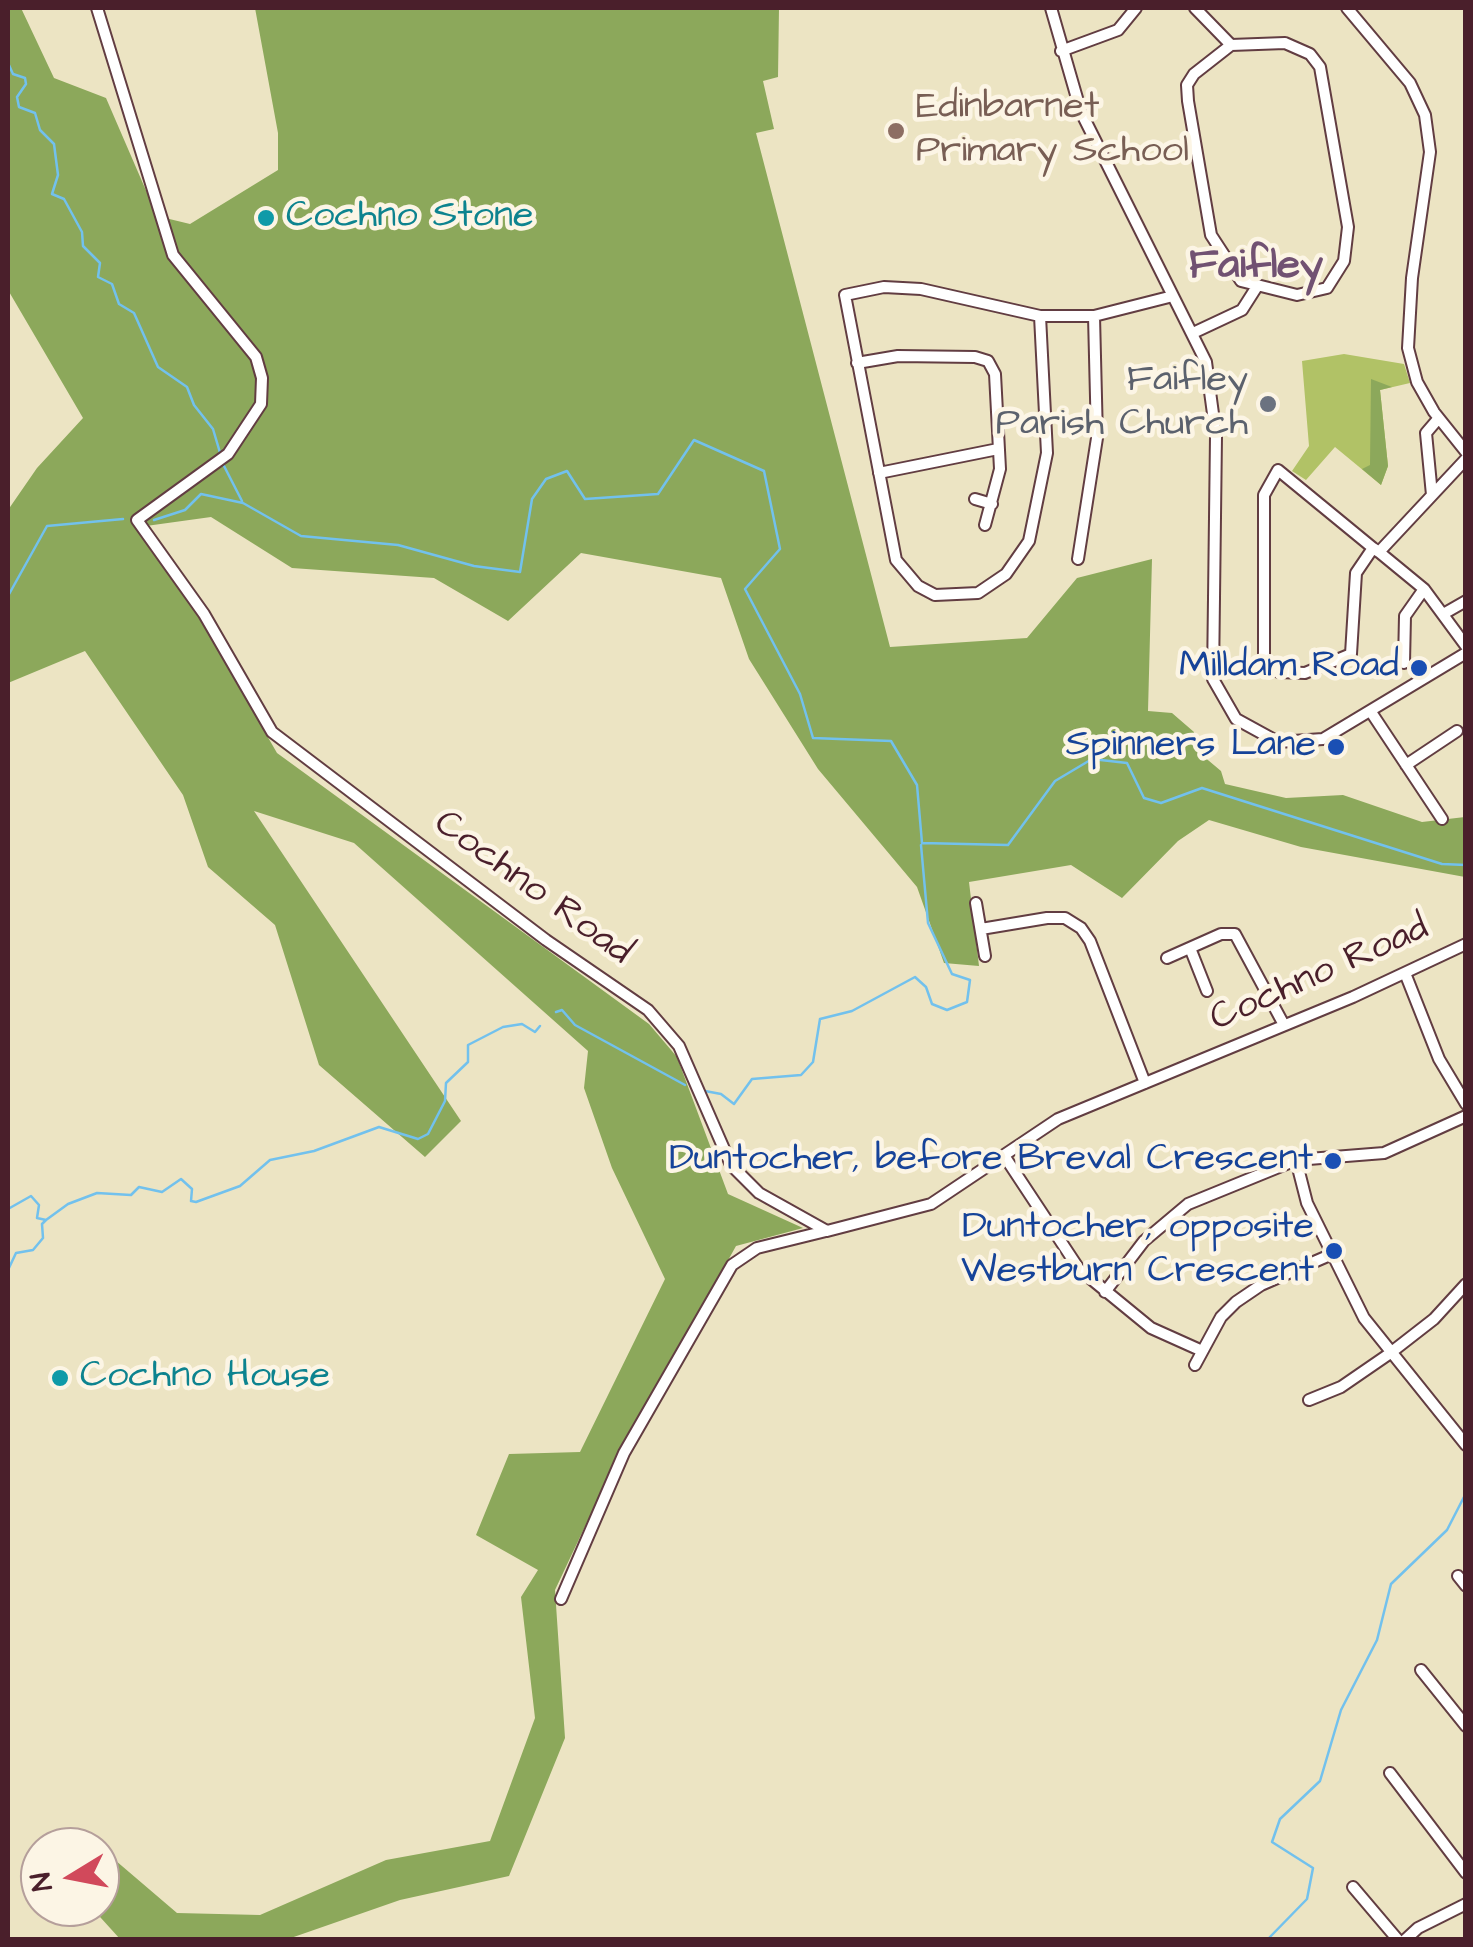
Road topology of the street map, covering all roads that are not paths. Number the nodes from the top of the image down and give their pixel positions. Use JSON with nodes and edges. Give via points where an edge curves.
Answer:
{"nodes":[{"id":1,"x":97,"y":8,"type":"edge"},
{"id":2,"x":1051,"y":8,"type":"edge"},
{"id":3,"x":1136,"y":8,"type":"edge"},
{"id":4,"x":1194,"y":8,"type":"edge"},
{"id":5,"x":1346,"y":8,"type":"edge"},
{"id":6,"x":1231,"y":46,"type":"junction"},
{"id":7,"x":1061,"y":51,"type":"junction"},
{"id":8,"x":1256,"y":288,"type":"junction"},
{"id":9,"x":1174,"y":296,"type":"junction"},
{"id":10,"x":1040,"y":316,"type":"junction"},
{"id":11,"x":1094,"y":316,"type":"junction"},
{"id":12,"x":1193,"y":333,"type":"junction"},
{"id":13,"x":858,"y":363,"type":"junction"},
{"id":14,"x":1438,"y":419,"type":"junction"},
{"id":15,"x":998,"y":450,"type":"junction"},
{"id":16,"x":1466,"y":456,"type":"edge"},
{"id":17,"x":879,"y":473,"type":"junction"},
{"id":18,"x":1432,"y":495,"type":"junction"},
{"id":19,"x":975,"y":499,"type":"dead end"},
{"id":20,"x":992,"y":504,"type":"junction"},
{"id":21,"x":985,"y":525,"type":"dead end"},
{"id":22,"x":1376,"y":550,"type":"junction"},
{"id":23,"x":1078,"y":559,"type":"dead end"},
{"id":24,"x":1424,"y":589,"type":"junction"},
{"id":25,"x":1466,"y":601,"type":"edge"},
{"id":26,"x":1445,"y":614,"type":"junction"},
{"id":27,"x":1466,"y":650,"type":"edge"},
{"id":28,"x":1404,"y":663,"type":"dead end"},
{"id":29,"x":1371,"y":712,"type":"junction"},
{"id":30,"x":1457,"y":731,"type":"dead end"},
{"id":31,"x":1406,"y":765,"type":"junction"},
{"id":32,"x":1442,"y":819,"type":"dead end"},
{"id":33,"x":976,"y":903,"type":"dead end"},
{"id":34,"x":981,"y":929,"type":"junction"},
{"id":35,"x":1466,"y":944,"type":"edge"},
{"id":36,"x":1190,"y":948,"type":"junction"},
{"id":37,"x":985,"y":956,"type":"dead end"},
{"id":38,"x":1166,"y":958,"type":"dead end"},
{"id":39,"x":1405,"y":973,"type":"junction"},
{"id":40,"x":1207,"y":991,"type":"dead end"},
{"id":41,"x":1284,"y":1025,"type":"junction"},
{"id":42,"x":1145,"y":1083,"type":"junction"},
{"id":43,"x":1466,"y":1104,"type":"edge"},
{"id":44,"x":1466,"y":1116,"type":"edge"},
{"id":45,"x":1004,"y":1157,"type":"junction"},
{"id":46,"x":1296,"y":1160,"type":"junction"},
{"id":47,"x":826,"y":1230,"type":"junction"},
{"id":48,"x":1330,"y":1255,"type":"junction"},
{"id":49,"x":1466,"y":1284,"type":"edge"},
{"id":50,"x":1105,"y":1292,"type":"junction"},
{"id":51,"x":1200,"y":1350,"type":"junction"},
{"id":52,"x":1390,"y":1354,"type":"junction"},
{"id":53,"x":1195,"y":1365,"type":"dead end"},
{"id":54,"x":1309,"y":1400,"type":"dead end"},
{"id":55,"x":1466,"y":1445,"type":"edge"},
{"id":56,"x":562,"y":1599,"type":"dead end"},
{"id":57,"x":1421,"y":1670,"type":"dead end"},
{"id":58,"x":1466,"y":1726,"type":"edge"},
{"id":59,"x":1390,"y":1773,"type":"dead end"},
{"id":60,"x":1466,"y":1874,"type":"edge"},
{"id":61,"x":1354,"y":1887,"type":"dead end"},
{"id":62,"x":1466,"y":1904,"type":"edge"},
{"id":63,"x":1402,"y":1940,"type":"edge"}],
"edges":[{"from":1,"to":47,"type":"street","name":"Cochno Road","via":[[173,255],[260,367],[260,404],[221,460],[137,520],[204,614],[272,732],[648,1010],[679,1046],[706,1118],[740,1178]]},
{"from":2,"to":7,"type":"street"},
{"from":3,"to":7,"type":"street","via":[[1118,30]]},
{"from":4,"to":6,"type":"street"},
{"from":5,"to":14,"type":"street","via":[[1412,86],[1425,115],[1430,152],[1408,348]]},
{"from":6,"to":8,"type":"street","via":[[1194,74],[1188,100],[1210,235],[1232,272]]},
{"from":6,"to":8,"type":"street","via":[[1284,43],[1310,54],[1320,67],[1348,227],[1344,261],[1327,288],[1297,295]]},
{"from":7,"to":9,"type":"street","via":[[1081,112]]},
{"from":8,"to":12,"type":"street","via":[[1242,310]]},
{"from":9,"to":11,"type":"street"},
{"from":9,"to":12,"type":"street"},
{"from":10,"to":11,"type":"street"},
{"from":10,"to":13,"type":"street","via":[[921,289],[884,287],[844,296]]},
{"from":10,"to":17,"type":"street","via":[[1046,475],[1028,540],[1006,574],[963,596],[918,586],[896,560]]},
{"from":11,"to":23,"type":"street","via":[[1097,438]]},
{"from":12,"to":29,"type":"street","via":[[1206,362],[1216,424],[1213,679],[1236,719],[1278,742],[1324,739]]},
{"from":13,"to":15,"type":"street","via":[[898,356],[988,361],[995,374]]},
{"from":13,"to":17,"type":"street"},
{"from":14,"to":16,"type":"street"},
{"from":14,"to":18,"type":"street","via":[[1426,433]]},
{"from":15,"to":17,"type":"street"},
{"from":15,"to":20,"type":"street"},
{"from":16,"to":18,"type":"street"},
{"from":18,"to":22,"type":"street"},
{"from":19,"to":20,"type":"street"},
{"from":20,"to":21,"type":"street"},
{"from":22,"to":22,"type":"street","via":[[1356,573],[1351,654],[1305,673],[1264,664],[1264,495],[1278,470]]},
{"from":22,"to":24,"type":"street"},
{"from":24,"to":26,"type":"street"},
{"from":24,"to":28,"type":"street","via":[[1405,616]]},
{"from":25,"to":26,"type":"street"},
{"from":26,"to":27,"type":"street"},
{"from":27,"to":29,"type":"street"},
{"from":29,"to":31,"type":"street"},
{"from":30,"to":31,"type":"street"},
{"from":31,"to":32,"type":"street"},
{"from":33,"to":34,"type":"street"},
{"from":34,"to":37,"type":"street"},
{"from":34,"to":42,"type":"street","via":[[1048,918],[1081,928]]},
{"from":35,"to":39,"type":"street","name":"Cochno Road"},
{"from":36,"to":38,"type":"street"},
{"from":36,"to":40,"type":"street"},
{"from":36,"to":41,"type":"street","via":[[1235,934]]},
{"from":39,"to":41,"type":"street","name":"Cochno Road"},
{"from":39,"to":43,"type":"street","via":[[1439,1059]]},
{"from":41,"to":42,"type":"street","name":"Cochno Road"},
{"from":42,"to":45,"type":"street","name":"Cochno Road","via":[[1049,1124]]},
{"from":44,"to":46,"type":"street","via":[[1384,1153]]},
{"from":45,"to":47,"type":"street","name":"Cochno Road","via":[[931,1204]]},
{"from":45,"to":50,"type":"street","via":[[1078,1269]]},
{"from":46,"to":48,"type":"street"},
{"from":46,"to":50,"type":"street","via":[[1188,1204]]},
{"from":47,"to":56,"type":"street","via":[[757,1248],[732,1265],[624,1453]]},
{"from":48,"to":51,"type":"street","via":[[1236,1302]]},
{"from":48,"to":52,"type":"street"},
{"from":49,"to":52,"type":"street"},
{"from":50,"to":51,"type":"street","via":[[1152,1328]]},
{"from":51,"to":53,"type":"street"},
{"from":52,"to":54,"type":"street"},
{"from":52,"to":55,"type":"street"},
{"from":57,"to":58,"type":"street"},
{"from":59,"to":60,"type":"street"},
{"from":61,"to":63,"type":"street"},
{"from":62,"to":63,"type":"street"}]}
